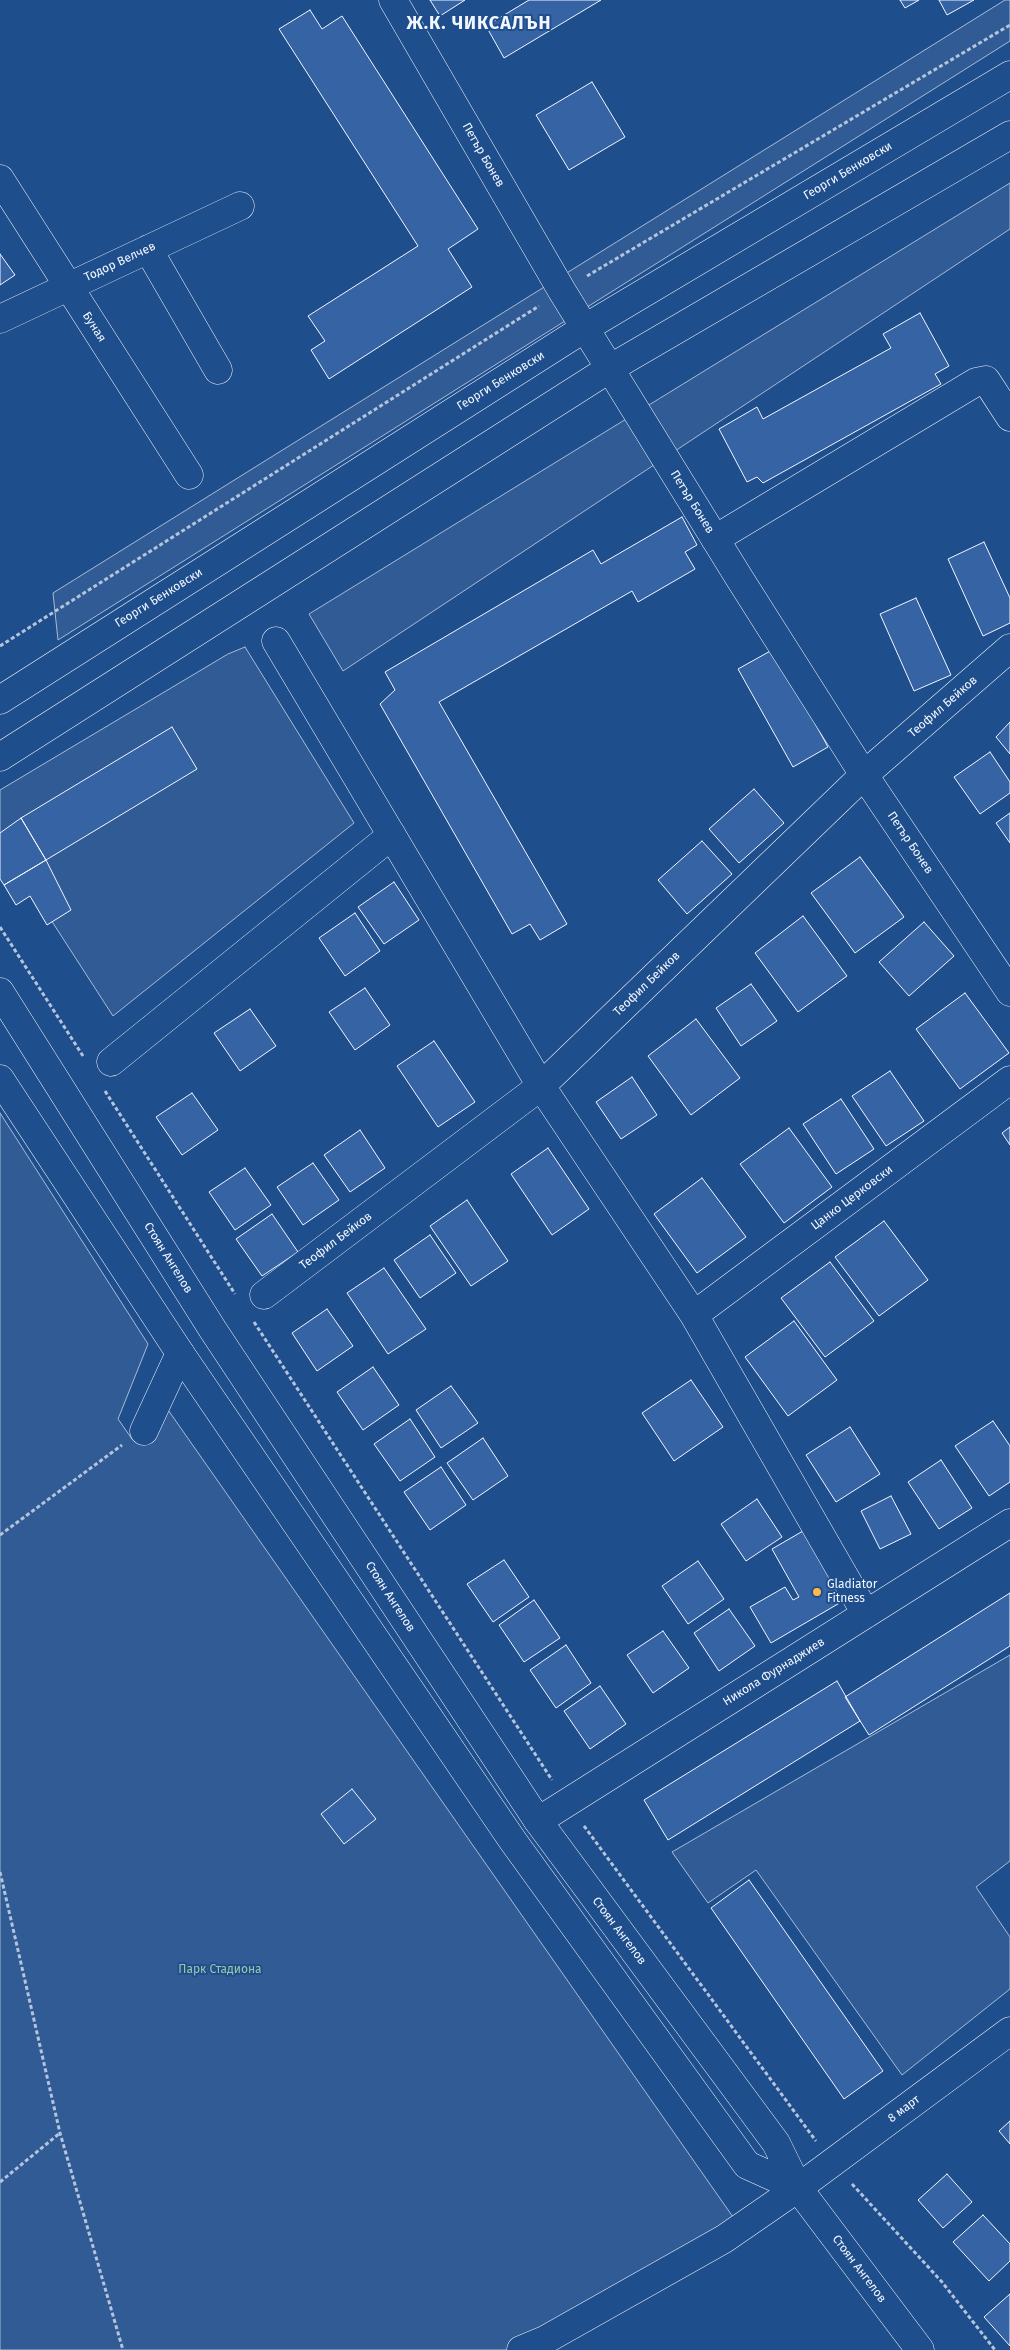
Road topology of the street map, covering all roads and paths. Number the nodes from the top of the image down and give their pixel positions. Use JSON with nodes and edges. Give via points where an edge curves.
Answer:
{"nodes":[{"id":1,"x":393,"y":0,"type":"edge"},
{"id":2,"x":1010,"y":25,"type":"edge"},
{"id":3,"x":1010,"y":75,"type":"edge"},
{"id":4,"x":1010,"y":135,"type":"edge"},
{"id":5,"x":0,"y":179,"type":"edge"},
{"id":6,"x":240,"y":206,"type":"dead end"},
{"id":7,"x":148,"y":249,"type":"junction"},
{"id":8,"x":68,"y":287,"type":"junction"},
{"id":9,"x":562,"y":291,"type":"junction"},
{"id":10,"x":0,"y":319,"type":"edge"},
{"id":11,"x":585,"y":328,"type":"junction"},
{"id":12,"x":609,"y":369,"type":"junction"},
{"id":13,"x":218,"y":370,"type":"dead end"},
{"id":14,"x":1010,"y":417,"type":"edge"},
{"id":15,"x":189,"y":475,"type":"dead end"},
{"id":16,"x":715,"y":539,"type":"junction"},
{"id":17,"x":276,"y":641,"type":"dead end"},
{"id":18,"x":0,"y":646,"type":"edge"},
{"id":19,"x":1010,"y":648,"type":"edge"},
{"id":20,"x":0,"y":700,"type":"edge"},
{"id":21,"x":0,"y":757,"type":"edge"},
{"id":22,"x":864,"y":775,"type":"junction"},
{"id":23,"x":392,"y":835,"type":"junction"},
{"id":24,"x":0,"y":927,"type":"edge"},
{"id":25,"x":0,"y":992,"type":"edge"},
{"id":26,"x":1010,"y":992,"type":"edge"},
{"id":27,"x":84,"y":1058,"type":"dead end"},
{"id":28,"x":106,"y":1073,"type":"joint"},
{"id":29,"x":0,"y":1079,"type":"edge"},
{"id":30,"x":1010,"y":1080,"type":"edge"},
{"id":31,"x":541,"y":1086,"type":"junction"},
{"id":32,"x":251,"y":1304,"type":"junction"},
{"id":33,"x":694,"y":1315,"type":"junction"},
{"id":34,"x":180,"y":1353,"type":"junction"},
{"id":35,"x":144,"y":1431,"type":"joint"},
{"id":36,"x":1010,"y":1523,"type":"edge"},
{"id":37,"x":0,"y":1534,"type":"edge"},
{"id":38,"x":866,"y":1614,"type":"junction"},
{"id":39,"x":568,"y":1803,"type":"junction"},
{"id":40,"x":538,"y":1821,"type":"junction"},
{"id":41,"x":0,"y":1872,"type":"edge"},
{"id":42,"x":1010,"y":2031,"type":"edge"},
{"id":43,"x":60,"y":2133,"type":"junction"},
{"id":44,"x":833,"y":2162,"type":"junction"},
{"id":45,"x":0,"y":2182,"type":"edge"},
{"id":46,"x":798,"y":2188,"type":"junction"},
{"id":47,"x":123,"y":2350,"type":"edge"},
{"id":48,"x":521,"y":2350,"type":"edge"},
{"id":49,"x":920,"y":2350,"type":"edge"},
{"id":50,"x":995,"y":2350,"type":"edge"}],
"edges":[{"from":1,"to":9,"type":"street","name":"Петър Бонев"},
{"from":2,"to":9,"type":"path"},
{"from":3,"to":11,"type":"street","name":"Георги Бенковски"},
{"from":4,"to":12,"type":"street"},
{"from":5,"to":8,"type":"street","name":"Буная"},
{"from":6,"to":7,"type":"street","name":"Тодор Велчев"},
{"from":7,"to":8,"type":"street","name":"Тодор Велчев"},
{"from":7,"to":13,"type":"street"},
{"from":8,"to":10,"type":"street","name":"Тодор Велчев"},
{"from":8,"to":15,"type":"street","name":"Буная"},
{"from":9,"to":11,"type":"street","name":"Петър Бонев"},
{"from":9,"to":18,"type":"path"},
{"from":11,"to":12,"type":"street","name":"Петър Бонев"},
{"from":11,"to":20,"type":"street","name":"Георги Бенковски"},
{"from":12,"to":16,"type":"street","name":"Петър Бонев"},
{"from":12,"to":21,"type":"street"},
{"from":14,"to":16,"type":"street","via":[[986,380],[976,382]]},
{"from":16,"to":22,"type":"street","name":"Петър Бонев"},
{"from":17,"to":23,"type":"street"},
{"from":19,"to":22,"type":"street","name":"Теофил Бейков"},
{"from":22,"to":26,"type":"street","name":"Петър Бонев"},
{"from":22,"to":31,"type":"street","name":"Теофил Бейков"},
{"from":23,"to":28,"type":"street"},
{"from":23,"to":31,"type":"street"},
{"from":24,"to":27,"type":"path"},
{"from":25,"to":40,"type":"street","name":"Стоян Ангелов","via":[[213,1330]]},
{"from":28,"to":32,"type":"path"},
{"from":29,"to":34,"type":"street","name":"Стоян Ангелов"},
{"from":30,"to":33,"type":"street","name":"Цанко Церковски"},
{"from":31,"to":32,"type":"street","name":"Теофил Бейков"},
{"from":31,"to":33,"type":"street"},
{"from":32,"to":39,"type":"path"},
{"from":33,"to":38,"type":"street"},
{"from":34,"to":35,"type":"street"},
{"from":34,"to":46,"type":"street","name":"Стоян Ангелов","via":[[513,1841],[747,2165]]},
{"from":35,"to":37,"type":"path"},
{"from":36,"to":38,"type":"street","name":"Никола Фурнаджиев"},
{"from":38,"to":39,"type":"street","name":"Никола Фурнаджиев"},
{"from":39,"to":40,"type":"street","name":"Никола Фурнаджиев"},
{"from":39,"to":44,"type":"path"},
{"from":40,"to":46,"type":"street","name":"Стоян Ангелов","via":[[776,2143]]},
{"from":41,"to":43,"type":"path"},
{"from":42,"to":44,"type":"street","name":"8 март"},
{"from":43,"to":45,"type":"path"},
{"from":43,"to":47,"type":"path"},
{"from":44,"to":46,"type":"street","name":"8 март"},
{"from":44,"to":50,"type":"path","via":[[942,2282]]},
{"from":46,"to":48,"type":"street","name":"8 март","via":[[724,2239],[545,2340]]},
{"from":46,"to":49,"type":"street","name":"Стоян Ангелов"}]}
